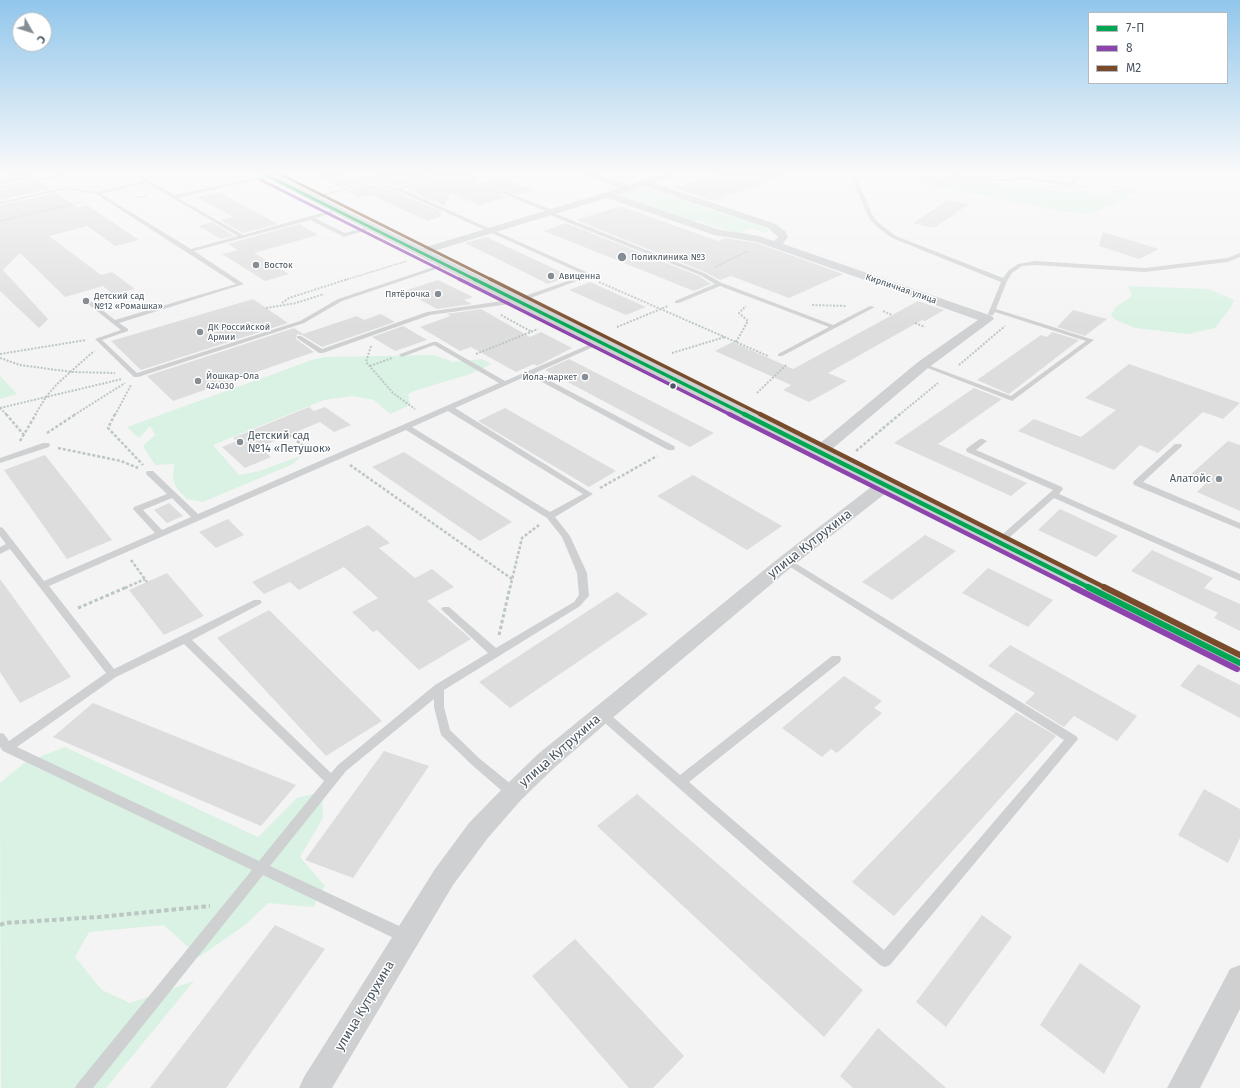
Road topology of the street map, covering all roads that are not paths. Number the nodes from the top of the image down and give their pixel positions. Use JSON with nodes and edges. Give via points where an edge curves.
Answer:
{"nodes":[{"id":1,"x":148,"y":225,"type":"edge"},
{"id":2,"x":222,"y":225,"type":"edge"},
{"id":3,"x":286,"y":225,"type":"edge"},
{"id":4,"x":324,"y":225,"type":"edge"},
{"id":5,"x":364,"y":225,"type":"edge"},
{"id":6,"x":481,"y":225,"type":"edge"},
{"id":7,"x":510,"y":225,"type":"edge"},
{"id":8,"x":582,"y":225,"type":"edge"},
{"id":9,"x":695,"y":225,"type":"edge"},
{"id":10,"x":768,"y":225,"type":"edge"},
{"id":11,"x":878,"y":225,"type":"edge"},
{"id":12,"x":370,"y":228,"type":"junction"},
{"id":13,"x":493,"y":230,"type":"junction"},
{"id":14,"x":243,"y":237,"type":"junction"},
{"id":15,"x":771,"y":244,"type":"junction"},
{"id":16,"x":190,"y":251,"type":"junction"},
{"id":17,"x":1240,"y":255,"type":"edge"},
{"id":18,"x":416,"y":256,"type":"junction"},
{"id":19,"x":445,"y":265,"type":"junction"},
{"id":20,"x":1004,"y":281,"type":"junction"},
{"id":21,"x":720,"y":284,"type":"junction"},
{"id":22,"x":85,"y":298,"type":"dead end"},
{"id":23,"x":517,"y":301,"type":"junction"},
{"id":24,"x":677,"y":302,"type":"road end"},
{"id":25,"x":872,"y":307,"type":"road end"},
{"id":26,"x":991,"y":315,"type":"junction"},
{"id":27,"x":114,"y":322,"type":"junction"},
{"id":28,"x":834,"y":327,"type":"junction"},
{"id":29,"x":299,"y":337,"type":"dead end"},
{"id":30,"x":600,"y":342,"type":"junction"},
{"id":31,"x":402,"y":355,"type":"road end"},
{"id":32,"x":778,"y":358,"type":"road end"},
{"id":33,"x":923,"y":365,"type":"junction"},
{"id":34,"x":530,"y":373,"type":"junction"},
{"id":35,"x":505,"y":384,"type":"junction"},
{"id":36,"x":449,"y":408,"type":"junction"},
{"id":37,"x":406,"y":427,"type":"junction"},
{"id":38,"x":983,"y":441,"type":"dead end"},
{"id":39,"x":46,"y":445,"type":"road end"},
{"id":40,"x":1178,"y":446,"type":"dead end"},
{"id":41,"x":670,"y":448,"type":"road end"},
{"id":42,"x":819,"y":452,"type":"junction"},
{"id":43,"x":0,"y":461,"type":"edge"},
{"id":44,"x":150,"y":473,"type":"road end"},
{"id":45,"x":885,"y":485,"type":"junction"},
{"id":46,"x":173,"y":494,"type":"junction"},
{"id":47,"x":1052,"y":494,"type":"junction"},
{"id":48,"x":550,"y":516,"type":"junction"},
{"id":49,"x":197,"y":518,"type":"junction"},
{"id":50,"x":1240,"y":526,"type":"edge"},
{"id":51,"x":0,"y":530,"type":"edge"},
{"id":52,"x":161,"y":534,"type":"junction"},
{"id":53,"x":998,"y":542,"type":"junction"},
{"id":54,"x":12,"y":545,"type":"junction"},
{"id":55,"x":0,"y":550,"type":"edge"},
{"id":56,"x":787,"y":561,"type":"junction"},
{"id":57,"x":1240,"y":578,"type":"edge"},
{"id":58,"x":43,"y":585,"type":"junction"},
{"id":59,"x":257,"y":602,"type":"dead end"},
{"id":60,"x":446,"y":609,"type":"dead end"},
{"id":61,"x":184,"y":639,"type":"junction"},
{"id":62,"x":495,"y":653,"type":"junction"},
{"id":63,"x":836,"y":659,"type":"dead end"},
{"id":64,"x":1240,"y":662,"type":"edge"},
{"id":65,"x":112,"y":674,"type":"junction"},
{"id":66,"x":438,"y":688,"type":"junction"},
{"id":67,"x":602,"y":714,"type":"junction"},
{"id":68,"x":0,"y":737,"type":"edge"},
{"id":69,"x":7,"y":748,"type":"junction"},
{"id":70,"x":332,"y":782,"type":"junction"},
{"id":71,"x":680,"y":782,"type":"junction"},
{"id":72,"x":513,"y":793,"type":"junction"},
{"id":73,"x":261,"y":868,"type":"junction"},
{"id":74,"x":407,"y":937,"type":"junction"},
{"id":75,"x":1240,"y":979,"type":"edge"},
{"id":76,"x":82,"y":1088,"type":"edge"},
{"id":77,"x":315,"y":1088,"type":"edge"},
{"id":78,"x":1183,"y":1088,"type":"edge"}],
"edges":[{"from":1,"to":16,"type":"lane"},
{"from":2,"to":14,"type":"lane"},
{"from":3,"to":14,"type":"lane"},
{"from":4,"to":12,"type":"lane","via":[[344,235]]},
{"from":5,"to":12,"type":"street"},
{"from":6,"to":13,"type":"lane"},
{"from":7,"to":13,"type":"street"},
{"from":8,"to":21,"type":"lane","via":[[702,274]]},
{"from":9,"to":15,"type":"street","name":"Кирпичная улица","via":[[718,233]]},
{"from":10,"to":15,"type":"street","via":[[783,237]]},
{"from":11,"to":20,"type":"lane","via":[[894,237]]},
{"from":12,"to":18,"type":"street"},
{"from":13,"to":18,"type":"street"},
{"from":13,"to":23,"type":"lane","via":[[590,275]]},
{"from":14,"to":16,"type":"lane"},
{"from":15,"to":26,"type":"street","name":"Кирпичная улица"},
{"from":16,"to":27,"type":"lane","via":[[241,284]]},
{"from":17,"to":20,"type":"lane","via":[[1228,260],[1145,270],[1035,263],[1020,265],[1010,272]]},
{"from":18,"to":19,"type":"street"},
{"from":19,"to":23,"type":"street"},
{"from":19,"to":27,"type":"lane","via":[[340,300],[302,322],[136,376],[100,341],[126,330]]},
{"from":20,"to":26,"type":"lane"},
{"from":21,"to":24,"type":"lane"},
{"from":21,"to":28,"type":"lane"},
{"from":22,"to":27,"type":"lane"},
{"from":23,"to":29,"type":"lane","via":[[429,313],[321,352]]},
{"from":23,"to":30,"type":"street"},
{"from":25,"to":28,"type":"lane"},
{"from":26,"to":33,"type":"street"},
{"from":26,"to":33,"type":"lane","via":[[1016,317],[1091,340],[1012,399]]},
{"from":28,"to":32,"type":"lane"},
{"from":30,"to":34,"type":"lane"},
{"from":30,"to":42,"type":"street"},
{"from":31,"to":35,"type":"lane","via":[[435,343]]},
{"from":33,"to":42,"type":"street"},
{"from":34,"to":35,"type":"lane"},
{"from":34,"to":41,"type":"lane"},
{"from":35,"to":36,"type":"lane"},
{"from":36,"to":37,"type":"lane"},
{"from":36,"to":48,"type":"lane","via":[[589,494]]},
{"from":37,"to":48,"type":"lane"},
{"from":37,"to":49,"type":"lane"},
{"from":38,"to":47,"type":"lane","via":[[970,450],[1058,489]]},
{"from":39,"to":43,"type":"lane","via":[[34,446]]},
{"from":40,"to":50,"type":"lane","via":[[1137,483]]},
{"from":42,"to":45,"type":"street"},
{"from":44,"to":46,"type":"lane"},
{"from":45,"to":53,"type":"street"},
{"from":45,"to":56,"type":"street","name":"улица Кутрухина"},
{"from":46,"to":49,"type":"lane"},
{"from":46,"to":52,"type":"lane","via":[[137,509]]},
{"from":47,"to":53,"type":"lane"},
{"from":47,"to":57,"type":"lane"},
{"from":48,"to":62,"type":"lane","via":[[566,536],[579,565],[584,596],[577,604]]},
{"from":49,"to":52,"type":"lane"},
{"from":51,"to":54,"type":"lane"},
{"from":52,"to":58,"type":"lane"},
{"from":53,"to":64,"type":"street"},
{"from":54,"to":55,"type":"lane"},
{"from":54,"to":58,"type":"lane"},
{"from":56,"to":67,"type":"street","name":"улица Кутрухина"},
{"from":56,"to":71,"type":"lane","via":[[1072,738],[885,960]]},
{"from":58,"to":65,"type":"lane"},
{"from":59,"to":61,"type":"lane"},
{"from":60,"to":62,"type":"lane"},
{"from":61,"to":65,"type":"lane"},
{"from":61,"to":70,"type":"lane"},
{"from":62,"to":66,"type":"lane"},
{"from":63,"to":71,"type":"lane"},
{"from":65,"to":69,"type":"lane"},
{"from":66,"to":70,"type":"lane","via":[[342,768]]},
{"from":66,"to":72,"type":"lane","via":[[445,732]]},
{"from":67,"to":71,"type":"lane"},
{"from":67,"to":72,"type":"street","name":"улица Кутрухина","via":[[546,761]]},
{"from":68,"to":69,"type":"lane"},
{"from":69,"to":73,"type":"lane"},
{"from":70,"to":73,"type":"lane"},
{"from":72,"to":74,"type":"street","name":"улица Кутрухина","via":[[478,831],[444,877]]},
{"from":73,"to":74,"type":"lane"},
{"from":73,"to":76,"type":"lane"},
{"from":74,"to":77,"type":"street","name":"улица Кутрухина"},
{"from":75,"to":78,"type":"street"}]}
